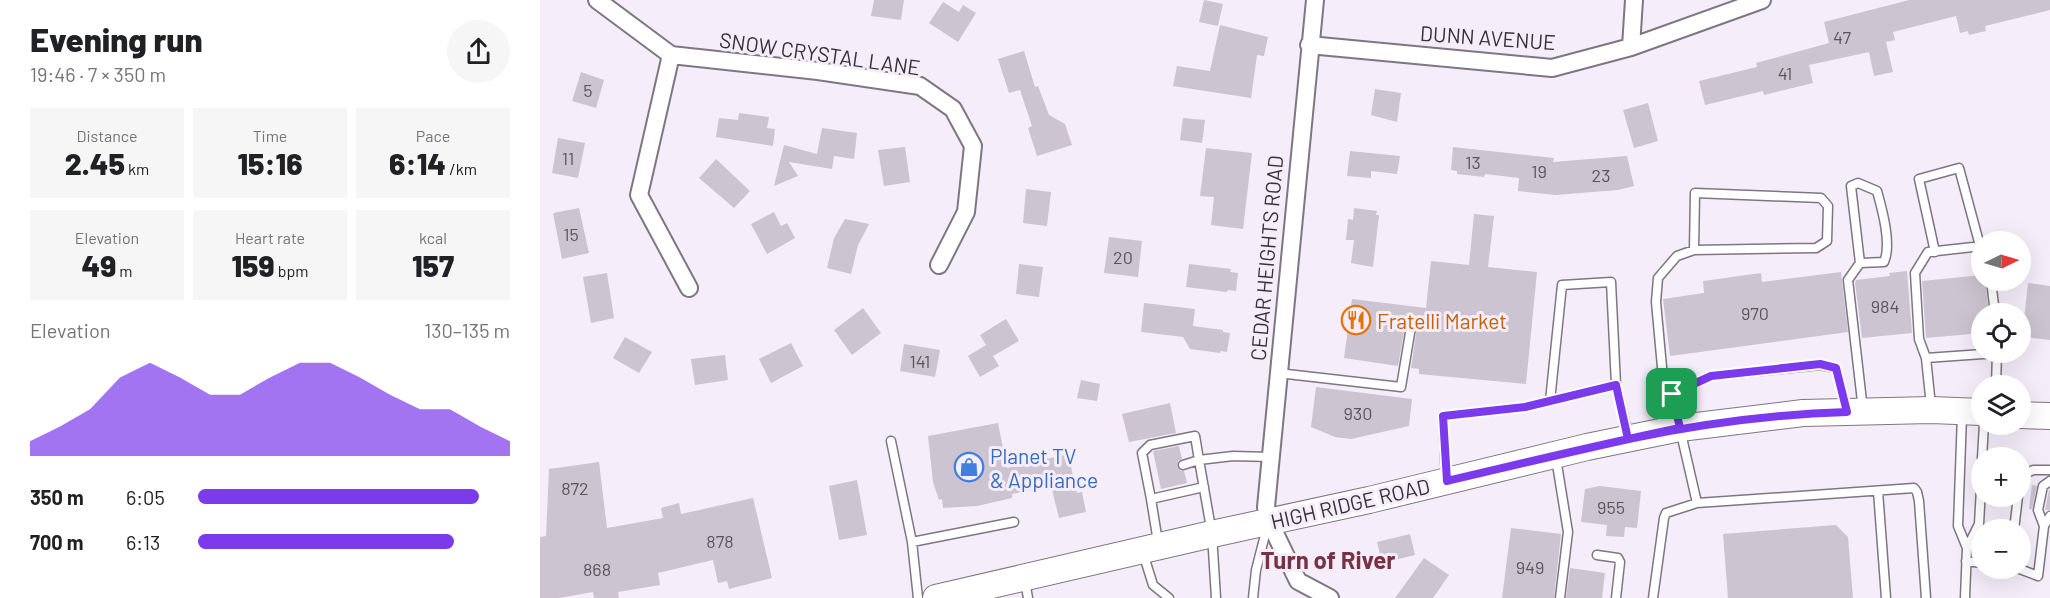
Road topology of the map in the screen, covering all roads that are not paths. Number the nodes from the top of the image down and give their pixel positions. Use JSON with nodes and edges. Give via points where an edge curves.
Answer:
{"nodes":[{"id":1,"x":597,"y":0,"type":"edge"},
{"id":2,"x":1315,"y":0,"type":"edge"},
{"id":3,"x":1634,"y":0,"type":"edge"},
{"id":4,"x":1762,"y":0,"type":"edge"},
{"id":5,"x":1309,"y":45,"type":"junction"},
{"id":6,"x":1631,"y":47,"type":"junction"},
{"id":7,"x":671,"y":55,"type":"junction"},
{"id":8,"x":1977,"y":231,"type":"edge"},
{"id":9,"x":1971,"y":247,"type":"edge"},
{"id":10,"x":1694,"y":250,"type":"junction"},
{"id":11,"x":1935,"y":252,"type":"junction"},
{"id":12,"x":1860,"y":263,"type":"junction"},
{"id":13,"x":939,"y":265,"type":"dead end"},
{"id":14,"x":689,"y":288,"type":"dead end"},
{"id":15,"x":1411,"y":327,"type":"dead end"},
{"id":16,"x":1971,"y":355,"type":"edge"},
{"id":17,"x":1926,"y":358,"type":"junction"},
{"id":18,"x":1278,"y":373,"type":"junction"},
{"id":19,"x":1616,"y":385,"type":"junction"},
{"id":20,"x":1672,"y":394,"type":"junction"},
{"id":21,"x":1550,"y":401,"type":"junction"},
{"id":22,"x":1931,"y":410,"type":"junction"},
{"id":23,"x":1855,"y":411,"type":"junction"},
{"id":24,"x":1971,"y":412,"type":"edge"},
{"id":25,"x":2031,"y":415,"type":"edge"},
{"id":26,"x":2050,"y":416,"type":"edge"},
{"id":27,"x":1971,"y":420,"type":"edge"},
{"id":28,"x":1680,"y":428,"type":"junction"},
{"id":29,"x":1628,"y":439,"type":"junction"},
{"id":30,"x":891,"y":441,"type":"dead end"},
{"id":31,"x":1555,"y":455,"type":"junction"},
{"id":32,"x":1270,"y":457,"type":"junction"},
{"id":33,"x":1199,"y":460,"type":"junction"},
{"id":34,"x":1183,"y":465,"type":"dead end"},
{"id":35,"x":1157,"y":470,"type":"dead end"},
{"id":36,"x":2050,"y":470,"type":"edge"},
{"id":37,"x":2031,"y":471,"type":"edge"},
{"id":38,"x":1146,"y":473,"type":"junction"},
{"id":39,"x":1447,"y":481,"type":"junction"},
{"id":40,"x":2050,"y":481,"type":"edge"},
{"id":41,"x":1204,"y":487,"type":"junction"},
{"id":42,"x":1878,"y":491,"type":"junction"},
{"id":43,"x":1151,"y":499,"type":"junction"},
{"id":44,"x":1697,"y":503,"type":"junction"},
{"id":45,"x":1980,"y":507,"type":"edge"},
{"id":46,"x":2050,"y":516,"type":"edge"},
{"id":47,"x":1269,"y":521,"type":"junction"},
{"id":48,"x":1014,"y":522,"type":"dead end"},
{"id":49,"x":2044,"y":526,"type":"junction"},
{"id":50,"x":1212,"y":534,"type":"junction"},
{"id":51,"x":912,"y":542,"type":"junction"},
{"id":52,"x":1150,"y":548,"type":"junction"},
{"id":53,"x":1966,"y":548,"type":"junction"},
{"id":54,"x":1597,"y":555,"type":"dead end"},
{"id":55,"x":1966,"y":561,"type":"junction"},
{"id":56,"x":1971,"y":562,"type":"edge"},
{"id":57,"x":2031,"y":573,"type":"edge"},
{"id":58,"x":1026,"y":588,"type":"edge"},
{"id":59,"x":976,"y":593,"type":"edge"},
{"id":60,"x":918,"y":598,"type":"edge"},
{"id":61,"x":936,"y":598,"type":"edge"},
{"id":62,"x":1169,"y":598,"type":"edge"},
{"id":63,"x":1216,"y":598,"type":"edge"},
{"id":64,"x":1253,"y":598,"type":"edge"},
{"id":65,"x":1330,"y":598,"type":"edge"},
{"id":66,"x":1560,"y":598,"type":"edge"},
{"id":67,"x":1616,"y":598,"type":"edge"},
{"id":68,"x":1653,"y":598,"type":"edge"},
{"id":69,"x":1886,"y":598,"type":"edge"},
{"id":70,"x":1926,"y":598,"type":"edge"},
{"id":71,"x":1965,"y":598,"type":"edge"}],
"edges":[{"from":1,"to":7,"type":"street"},
{"from":2,"to":5,"type":"street","name":"CEDAR HEIGHTS ROAD"},
{"from":3,"to":6,"type":"street"},
{"from":4,"to":6,"type":"street","name":"DUNN AVENUE"},
{"from":5,"to":6,"type":"street","name":"DUNN AVENUE","via":[[1552,68]]},
{"from":5,"to":18,"type":"street","name":"CEDAR HEIGHTS ROAD"},
{"from":7,"to":13,"type":"street","name":"SNOW CRYSTAL LANE","via":[[920,86],[953,109],[973,146],[966,212]]},
{"from":7,"to":14,"type":"street","via":[[639,195]]},
{"from":8,"to":11,"type":"lane","via":[[1959,168],[1919,179]]},
{"from":9,"to":11,"type":"lane"},
{"from":10,"to":10,"type":"lane","via":[[1816,248],[1827,241],[1827,206],[1821,198],[1695,193]]},
{"from":10,"to":20,"type":"lane","via":[[1677,256],[1658,278],[1656,302],[1663,378]]},
{"from":11,"to":17,"type":"lane","via":[[1928,252],[1915,273],[1919,339]]},
{"from":12,"to":12,"type":"lane","via":[[1884,261],[1887,254],[1877,191],[1858,183],[1851,186]]},
{"from":12,"to":23,"type":"lane","via":[[1848,280]]},
{"from":15,"to":18,"type":"lane","via":[[1401,387]]},
{"from":16,"to":17,"type":"lane"},
{"from":17,"to":22,"type":"lane"},
{"from":18,"to":32,"type":"street","name":"CEDAR HEIGHTS ROAD"},
{"from":19,"to":21,"type":"lane"},
{"from":19,"to":21,"type":"lane","via":[[1611,282],[1562,285]]},
{"from":19,"to":29,"type":"lane"},
{"from":20,"to":23,"type":"lane","via":[[1711,376],[1820,364],[1836,368]]},
{"from":20,"to":28,"type":"lane"},
{"from":21,"to":39,"type":"lane","via":[[1443,416]]},
{"from":22,"to":23,"type":"main road","name":"HIGH RIDGE ROAD"},
{"from":22,"to":24,"type":"main road","name":"HIGH RIDGE ROAD"},
{"from":23,"to":28,"type":"main road","name":"HIGH RIDGE ROAD","via":[[1803,413]]},
{"from":25,"to":26,"type":"main road"},
{"from":27,"to":53,"type":"lane","via":[[1958,526]]},
{"from":28,"to":29,"type":"main road","name":"HIGH RIDGE ROAD"},
{"from":28,"to":44,"type":"lane"},
{"from":29,"to":31,"type":"main road","name":"HIGH RIDGE ROAD"},
{"from":30,"to":51,"type":"lane"},
{"from":31,"to":39,"type":"main road","name":"HIGH RIDGE ROAD"},
{"from":31,"to":66,"type":"lane","via":[[1568,532]]},
{"from":32,"to":33,"type":"lane"},
{"from":32,"to":47,"type":"street","name":"CEDAR HEIGHTS ROAD","via":[[1266,507]]},
{"from":33,"to":34,"type":"lane"},
{"from":33,"to":38,"type":"lane","via":[[1195,436],[1149,445],[1142,453]]},
{"from":33,"to":41,"type":"lane"},
{"from":35,"to":38,"type":"lane"},
{"from":36,"to":37,"type":"lane"},
{"from":38,"to":43,"type":"lane"},
{"from":39,"to":47,"type":"main road","name":"HIGH RIDGE ROAD"},
{"from":40,"to":49,"type":"lane","via":[[2043,486],[2038,510]]},
{"from":41,"to":43,"type":"lane"},
{"from":41,"to":50,"type":"lane"},
{"from":42,"to":44,"type":"lane"},
{"from":42,"to":69,"type":"lane"},
{"from":42,"to":70,"type":"lane","via":[[1914,488],[1917,492]]},
{"from":43,"to":52,"type":"lane"},
{"from":44,"to":68,"type":"lane","via":[[1666,513]]},
{"from":45,"to":53,"type":"lane","via":[[1979,524]]},
{"from":46,"to":49,"type":"lane"},
{"from":47,"to":50,"type":"main road","name":"HIGH RIDGE ROAD"},
{"from":47,"to":64,"type":"lane"},
{"from":47,"to":65,"type":"street","via":[[1298,581]]},
{"from":48,"to":51,"type":"lane"},
{"from":49,"to":57,"type":"lane","via":[[2038,576]]},
{"from":50,"to":52,"type":"main road","name":"HIGH RIDGE ROAD"},
{"from":50,"to":63,"type":"lane"},
{"from":51,"to":60,"type":"lane"},
{"from":52,"to":58,"type":"main road","name":"HIGH RIDGE ROAD"},
{"from":52,"to":62,"type":"lane","via":[[1153,585]]},
{"from":53,"to":55,"type":"lane"},
{"from":54,"to":67,"type":"lane","via":[[1620,561]]},
{"from":55,"to":56,"type":"lane"},
{"from":55,"to":71,"type":"lane"},
{"from":58,"to":59,"type":"main road","name":"HIGH RIDGE ROAD"},
{"from":59,"to":61,"type":"main road","name":"HIGH RIDGE ROAD"}]}
